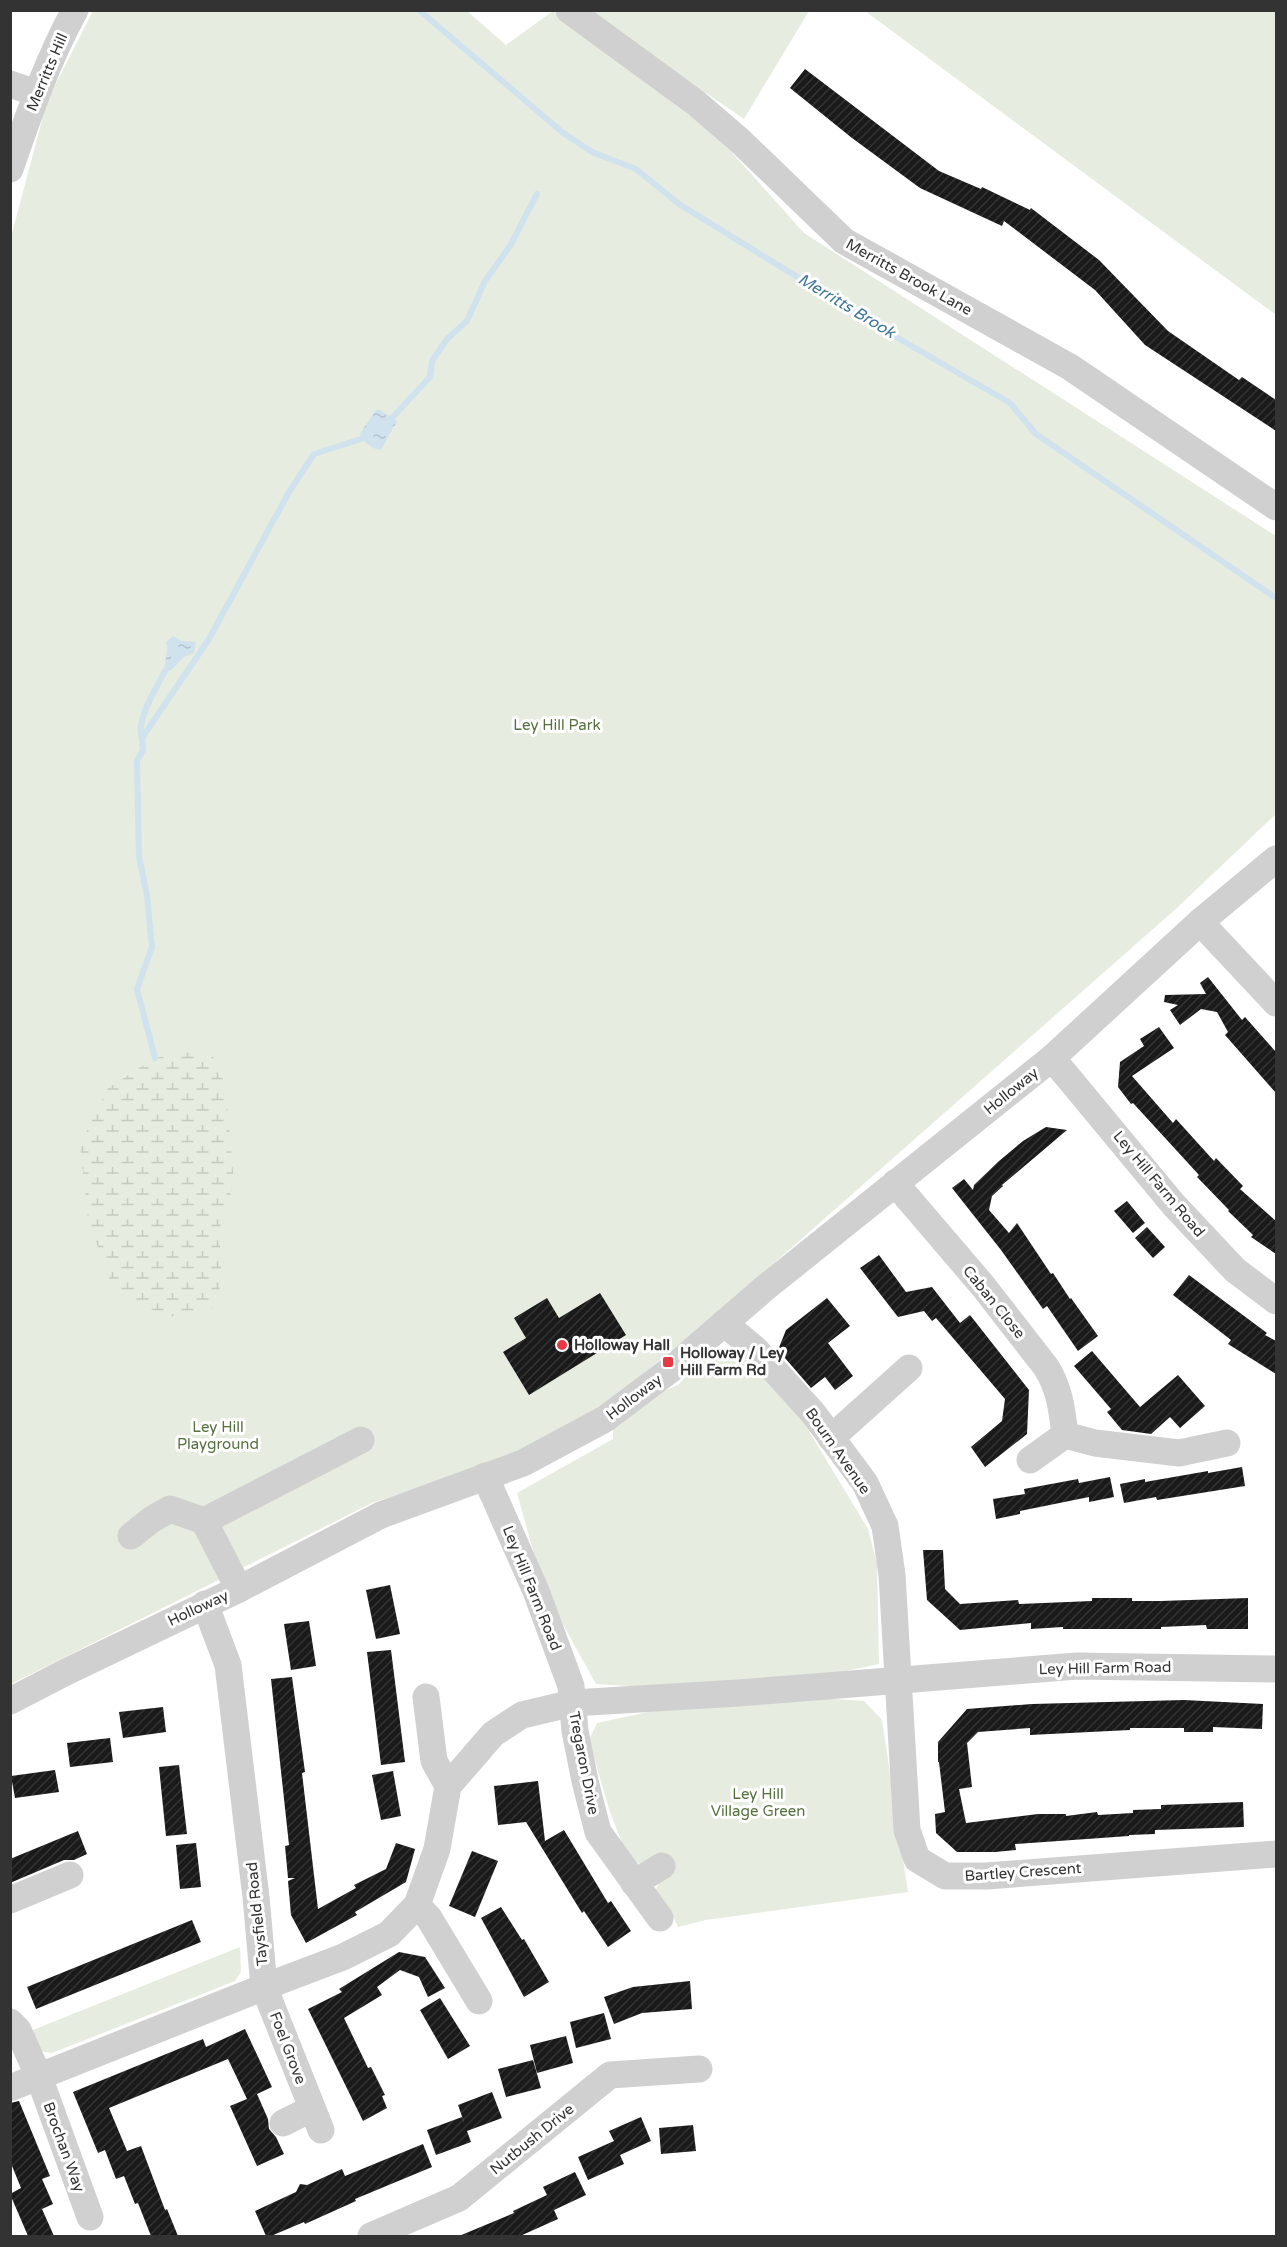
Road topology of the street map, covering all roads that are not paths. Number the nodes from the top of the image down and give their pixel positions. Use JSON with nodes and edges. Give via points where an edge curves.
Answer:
{"nodes":[{"id":1,"x":75,"y":10,"type":"edge"},
{"id":2,"x":569,"y":10,"type":"edge"},
{"id":3,"x":10,"y":84,"type":"edge"},
{"id":4,"x":36,"y":93,"type":"junction"},
{"id":5,"x":10,"y":169,"type":"edge"},
{"id":6,"x":1276,"y":507,"type":"edge"},
{"id":7,"x":1276,"y":859,"type":"edge"},
{"id":8,"x":1200,"y":921,"type":"junction"},
{"id":9,"x":1276,"y":1003,"type":"edge"},
{"id":10,"x":1052,"y":1058,"type":"junction"},
{"id":11,"x":895,"y":1183,"type":"junction"},
{"id":12,"x":1276,"y":1300,"type":"edge"},
{"id":13,"x":724,"y":1323,"type":"junction"},
{"id":14,"x":909,"y":1368,"type":"dead end"},
{"id":15,"x":1065,"y":1435,"type":"junction"},
{"id":16,"x":831,"y":1438,"type":"junction"},
{"id":17,"x":361,"y":1440,"type":"dead end"},
{"id":18,"x":1227,"y":1443,"type":"dead end"},
{"id":19,"x":1030,"y":1460,"type":"dead end"},
{"id":20,"x":485,"y":1476,"type":"junction"},
{"id":21,"x":204,"y":1521,"type":"junction"},
{"id":22,"x":131,"y":1536,"type":"dead end"},
{"id":23,"x":239,"y":1589,"type":"junction"},
{"id":24,"x":205,"y":1604,"type":"junction"},
{"id":25,"x":1276,"y":1669,"type":"edge"},
{"id":26,"x":898,"y":1681,"type":"junction"},
{"id":27,"x":426,"y":1697,"type":"dead end"},
{"id":28,"x":10,"y":1701,"type":"edge"},
{"id":29,"x":573,"y":1703,"type":"junction"},
{"id":30,"x":448,"y":1786,"type":"junction"},
{"id":31,"x":1276,"y":1854,"type":"edge"},
{"id":32,"x":662,"y":1866,"type":"dead end"},
{"id":33,"x":70,"y":1875,"type":"dead end"},
{"id":34,"x":634,"y":1883,"type":"junction"},
{"id":35,"x":10,"y":1900,"type":"edge"},
{"id":36,"x":417,"y":1905,"type":"junction"},
{"id":37,"x":660,"y":1918,"type":"dead end"},
{"id":38,"x":264,"y":1987,"type":"junction"},
{"id":39,"x":479,"y":2002,"type":"dead end"},
{"id":40,"x":10,"y":2022,"type":"edge"},
{"id":41,"x":699,"y":2069,"type":"dead end"},
{"id":42,"x":39,"y":2077,"type":"junction"},
{"id":43,"x":10,"y":2088,"type":"edge"},
{"id":44,"x":283,"y":2124,"type":"dead end"},
{"id":45,"x":91,"y":2217,"type":"dead end"},
{"id":46,"x":371,"y":2236,"type":"edge"}],
"edges":[{"from":1,"to":4,"type":"street","name":"Merritts Hill"},
{"from":2,"to":6,"type":"street","name":"Merritts Brook Lane","via":[[696,104],[844,241],[1070,367]]},
{"from":3,"to":4,"type":"street"},
{"from":4,"to":5,"type":"street","name":"Merritts Hill"},
{"from":7,"to":8,"type":"street","name":"Holloway"},
{"from":8,"to":9,"type":"street"},
{"from":8,"to":10,"type":"street","name":"Holloway"},
{"from":10,"to":11,"type":"street","name":"Holloway"},
{"from":10,"to":12,"type":"street","name":"Ley Hill Farm Road","via":[[1173,1204],[1235,1270]]},
{"from":11,"to":13,"type":"street","name":"Holloway"},
{"from":11,"to":15,"type":"street","name":"Caban Close","via":[[1046,1367],[1061,1400]]},
{"from":13,"to":16,"type":"street","name":"Bourn Avenue","via":[[756,1350]]},
{"from":13,"to":20,"type":"street","name":"Holloway","via":[[605,1419],[523,1463]]},
{"from":14,"to":16,"type":"street"},
{"from":15,"to":18,"type":"street","via":[[1095,1443],[1179,1453]]},
{"from":15,"to":19,"type":"street"},
{"from":16,"to":26,"type":"street","name":"Bourn Avenue","via":[[865,1483],[885,1526]]},
{"from":17,"to":21,"type":"street"},
{"from":20,"to":23,"type":"street","name":"Holloway","via":[[381,1515]]},
{"from":20,"to":29,"type":"street","name":"Ley Hill Farm Road","via":[[536,1591],[571,1686]]},
{"from":21,"to":22,"type":"street","via":[[170,1509]]},
{"from":21,"to":23,"type":"street"},
{"from":23,"to":24,"type":"street","name":"Holloway"},
{"from":24,"to":28,"type":"street","name":"Holloway"},
{"from":24,"to":38,"type":"street","name":"Taysfield Road","via":[[228,1665]]},
{"from":25,"to":26,"type":"street","name":"Ley Hill Farm Road","via":[[1077,1666]]},
{"from":26,"to":29,"type":"street","name":"Ley Hill Farm Road"},
{"from":26,"to":31,"type":"street","name":"Bartley Crescent","via":[[907,1830],[917,1859],[945,1876]]},
{"from":27,"to":30,"type":"street","via":[[434,1761]]},
{"from":29,"to":30,"type":"street","name":"Ley Hill Farm Road","via":[[522,1715],[507,1724],[492,1734]]},
{"from":29,"to":34,"type":"street","name":"Tregaron Drive","via":[[581,1761],[598,1832]]},
{"from":30,"to":36,"type":"street","via":[[437,1849]]},
{"from":32,"to":34,"type":"street"},
{"from":33,"to":35,"type":"street"},
{"from":34,"to":37,"type":"street","name":"Tregaron Drive"},
{"from":36,"to":38,"type":"street","via":[[388,1934],[343,1957]]},
{"from":36,"to":39,"type":"street","via":[[429,1918]]},
{"from":38,"to":42,"type":"street","name":"Taysfield Road"},
{"from":38,"to":44,"type":"street","name":"Foel Grove","via":[[316,2120]]},
{"from":40,"to":42,"type":"street","via":[[18,2030]]},
{"from":41,"to":46,"type":"street","name":"Nutbush Drive","via":[[610,2075],[459,2198]]},
{"from":42,"to":43,"type":"street","name":"Taysfield Road"},
{"from":42,"to":45,"type":"street","name":"Brochan Way"}]}
